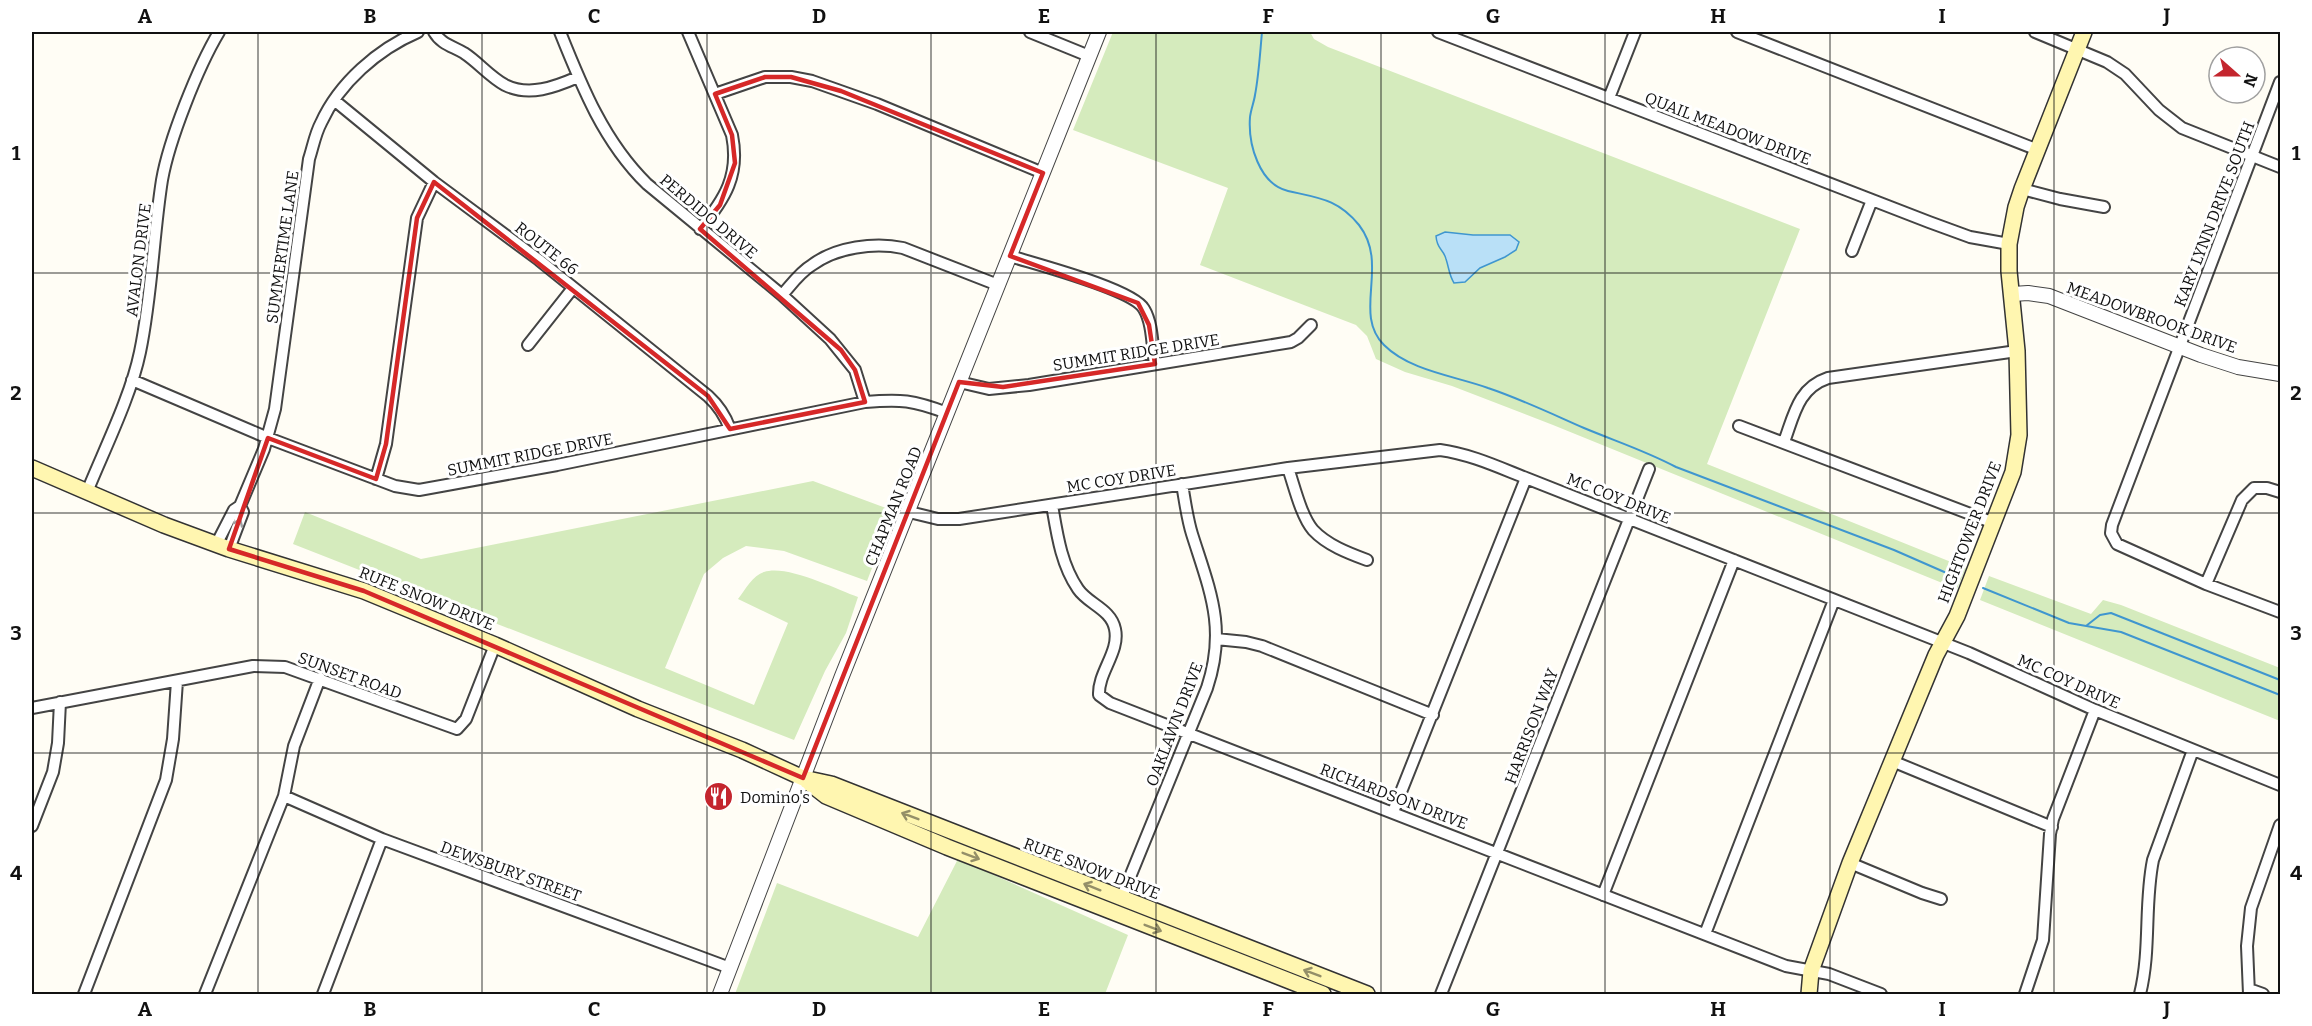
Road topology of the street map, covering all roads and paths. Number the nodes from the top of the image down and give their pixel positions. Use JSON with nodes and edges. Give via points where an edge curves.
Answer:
{"nodes":[{"id":1,"x":219,"y":32,"type":"edge"},
{"id":2,"x":418,"y":32,"type":"edge"},
{"id":3,"x":434,"y":32,"type":"edge"},
{"id":4,"x":560,"y":32,"type":"edge"},
{"id":5,"x":688,"y":32,"type":"edge"},
{"id":6,"x":1030,"y":32,"type":"edge"},
{"id":7,"x":1099,"y":32,"type":"edge"},
{"id":8,"x":1438,"y":32,"type":"edge"},
{"id":9,"x":1635,"y":32,"type":"edge"},
{"id":10,"x":1737,"y":32,"type":"edge"},
{"id":11,"x":2035,"y":32,"type":"edge"},
{"id":12,"x":2084,"y":32,"type":"edge"},
{"id":13,"x":2077,"y":48,"type":"junction"},
{"id":14,"x":1089,"y":56,"type":"junction"},
{"id":15,"x":578,"y":76,"type":"junction"},
{"id":16,"x":2280,"y":82,"type":"edge"},
{"id":17,"x":715,"y":94,"type":"junction"},
{"id":18,"x":1609,"y":98,"type":"junction"},
{"id":19,"x":334,"y":100,"type":"junction"},
{"id":20,"x":2038,"y":150,"type":"junction"},
{"id":21,"x":2252,"y":157,"type":"junction"},
{"id":22,"x":2280,"y":167,"type":"edge"},
{"id":23,"x":1043,"y":172,"type":"junction"},
{"id":24,"x":434,"y":182,"type":"junction"},
{"id":25,"x":2022,"y":189,"type":"junction"},
{"id":26,"x":1872,"y":200,"type":"junction"},
{"id":27,"x":2104,"y":207,"type":"dead end"},
{"id":28,"x":700,"y":229,"type":"junction"},
{"id":29,"x":2009,"y":244,"type":"junction"},
{"id":30,"x":1852,"y":251,"type":"dead end"},
{"id":31,"x":1010,"y":256,"type":"junction"},
{"id":32,"x":998,"y":285,"type":"junction"},
{"id":33,"x":573,"y":288,"type":"junction"},
{"id":34,"x":2013,"y":294,"type":"junction"},
{"id":35,"x":782,"y":295,"type":"junction"},
{"id":36,"x":1311,"y":325,"type":"dead end"},
{"id":37,"x":528,"y":345,"type":"dead end"},
{"id":38,"x":2180,"y":347,"type":"junction"},
{"id":39,"x":2017,"y":351,"type":"junction"},
{"id":40,"x":1155,"y":364,"type":"junction"},
{"id":41,"x":2280,"y":374,"type":"edge"},
{"id":42,"x":132,"y":380,"type":"junction"},
{"id":43,"x":959,"y":382,"type":"junction"},
{"id":44,"x":865,"y":402,"type":"junction"},
{"id":45,"x":947,"y":413,"type":"junction"},
{"id":46,"x":1739,"y":426,"type":"dead end"},
{"id":47,"x":730,"y":429,"type":"junction"},
{"id":48,"x":268,"y":438,"type":"junction"},
{"id":49,"x":1784,"y":442,"type":"junction"},
{"id":50,"x":32,"y":468,"type":"edge"},
{"id":51,"x":1288,"y":468,"type":"junction"},
{"id":52,"x":1649,"y":469,"type":"dead end"},
{"id":53,"x":1526,"y":478,"type":"junction"},
{"id":54,"x":376,"y":479,"type":"junction"},
{"id":55,"x":1182,"y":484,"type":"junction"},
{"id":56,"x":87,"y":492,"type":"junction"},
{"id":57,"x":2280,"y":492,"type":"edge"},
{"id":58,"x":1052,"y":505,"type":"junction"},
{"id":59,"x":909,"y":512,"type":"junction"},
{"id":60,"x":1630,"y":518,"type":"junction"},
{"id":61,"x":1994,"y":523,"type":"junction"},
{"id":62,"x":223,"y":546,"type":"junction"},
{"id":63,"x":1367,"y":560,"type":"dead end"},
{"id":64,"x":1734,"y":560,"type":"junction"},
{"id":65,"x":2206,"y":584,"type":"junction"},
{"id":66,"x":1834,"y":600,"type":"junction"},
{"id":67,"x":2280,"y":612,"type":"edge"},
{"id":68,"x":1216,"y":639,"type":"junction"},
{"id":69,"x":1942,"y":642,"type":"junction"},
{"id":70,"x":495,"y":645,"type":"junction"},
{"id":71,"x":320,"y":678,"type":"junction"},
{"id":72,"x":177,"y":681,"type":"junction"},
{"id":73,"x":60,"y":702,"type":"junction"},
{"id":74,"x":32,"y":708,"type":"edge"},
{"id":75,"x":2095,"y":710,"type":"junction"},
{"id":76,"x":1433,"y":715,"type":"junction"},
{"id":77,"x":1188,"y":732,"type":"junction"},
{"id":78,"x":2193,"y":750,"type":"junction"},
{"id":79,"x":1892,"y":761,"type":"junction"},
{"id":80,"x":803,"y":778,"type":"junction"},
{"id":81,"x":2280,"y":785,"type":"edge"},
{"id":82,"x":284,"y":796,"type":"junction"},
{"id":83,"x":1393,"y":812,"type":"junction"},
{"id":84,"x":2280,"y":825,"type":"edge"},
{"id":85,"x":32,"y":826,"type":"edge"},
{"id":86,"x":2052,"y":827,"type":"junction"},
{"id":87,"x":382,"y":839,"type":"junction"},
{"id":88,"x":1498,"y":853,"type":"junction"},
{"id":89,"x":1850,"y":863,"type":"junction"},
{"id":90,"x":1603,"y":895,"type":"junction"},
{"id":91,"x":1121,"y":899,"type":"junction"},
{"id":92,"x":1941,"y":899,"type":"dead end"},
{"id":93,"x":1704,"y":934,"type":"junction"},
{"id":94,"x":730,"y":968,"type":"junction"},
{"id":95,"x":1811,"y":971,"type":"junction"},
{"id":96,"x":2249,"y":992,"type":"edge"},
{"id":97,"x":84,"y":994,"type":"edge"},
{"id":98,"x":205,"y":994,"type":"edge"},
{"id":99,"x":323,"y":994,"type":"edge"},
{"id":100,"x":720,"y":994,"type":"edge"},
{"id":101,"x":1323,"y":994,"type":"edge"},
{"id":102,"x":1367,"y":994,"type":"edge"},
{"id":103,"x":1441,"y":994,"type":"edge"},
{"id":104,"x":1809,"y":994,"type":"edge"},
{"id":105,"x":1881,"y":994,"type":"edge"},
{"id":106,"x":2025,"y":994,"type":"edge"},
{"id":107,"x":2140,"y":994,"type":"edge"},
{"id":108,"x":2263,"y":994,"type":"edge"}],
"edges":[{"from":1,"to":42,"type":"street","name":"AVALON DRIVE","via":[[176,131],[162,179],[150,292]]},
{"from":2,"to":19,"type":"street","name":"SUMMERTIME LANE","via":[[401,39],[359,71]]},
{"from":3,"to":15,"type":"street","via":[[449,47],[463,52],[505,85],[516,89],[540,90]]},
{"from":4,"to":15,"type":"street","name":"PERDIDO DRIVE"},
{"from":5,"to":17,"type":"street"},
{"from":6,"to":14,"type":"street"},
{"from":7,"to":14,"type":"street","name":"CHAPMAN ROAD"},
{"from":8,"to":18,"type":"street","name":"QUAIL MEADOW DRIVE"},
{"from":9,"to":18,"type":"street"},
{"from":10,"to":20,"type":"street"},
{"from":11,"to":13,"type":"street"},
{"from":12,"to":13,"type":"main road","name":"HIGHTOWER DRIVE"},
{"from":13,"to":20,"type":"main road","name":"HIGHTOWER DRIVE"},
{"from":13,"to":21,"type":"street","via":[[2125,74],[2182,128]]},
{"from":14,"to":23,"type":"street","name":"CHAPMAN ROAD"},
{"from":15,"to":28,"type":"street","name":"PERDIDO DRIVE","via":[[628,166]]},
{"from":16,"to":21,"type":"street","name":"KARY LYNN DRIVE SOUTH"},
{"from":17,"to":23,"type":"street","via":[[765,77],[812,81]]},
{"from":17,"to":28,"type":"street","via":[[732,135],[735,163],[720,206]]},
{"from":18,"to":26,"type":"street","name":"QUAIL MEADOW DRIVE"},
{"from":19,"to":24,"type":"street","name":"ROUTE 66"},
{"from":19,"to":48,"type":"street","name":"SUMMERTIME LANE","via":[[320,124],[309,159]]},
{"from":20,"to":25,"type":"main road","name":"HIGHTOWER DRIVE"},
{"from":21,"to":22,"type":"street"},
{"from":21,"to":38,"type":"street","name":"KARY LYNN DRIVE SOUTH"},
{"from":23,"to":31,"type":"street","name":"CHAPMAN ROAD"},
{"from":24,"to":33,"type":"street","name":"ROUTE 66"},
{"from":24,"to":54,"type":"street","via":[[417,218],[386,444]]},
{"from":25,"to":27,"type":"street"},
{"from":25,"to":29,"type":"main road","name":"HIGHTOWER DRIVE"},
{"from":26,"to":29,"type":"street","name":"QUAIL MEADOW DRIVE","via":[[1970,237]]},
{"from":26,"to":30,"type":"street"},
{"from":28,"to":35,"type":"street","name":"PERDIDO DRIVE"},
{"from":29,"to":34,"type":"main road","name":"HIGHTOWER DRIVE"},
{"from":31,"to":32,"type":"street","name":"CHAPMAN ROAD"},
{"from":31,"to":40,"type":"street","via":[[1108,288],[1138,303],[1149,325]]},
{"from":32,"to":35,"type":"street","via":[[886,245],[841,252],[813,264]]},
{"from":32,"to":43,"type":"street","name":"CHAPMAN ROAD"},
{"from":33,"to":37,"type":"street"},
{"from":33,"to":47,"type":"street","name":"ROUTE 66","via":[[713,401]]},
{"from":34,"to":38,"type":"street","name":"MEADOWBROOK DRIVE","via":[[2049,296]]},
{"from":34,"to":39,"type":"main road","name":"HIGHTOWER DRIVE"},
{"from":35,"to":44,"type":"street","name":"PERDIDO DRIVE","via":[[842,350],[855,370]]},
{"from":36,"to":40,"type":"street","name":"SUMMIT RIDGE DRIVE","via":[[1291,342]]},
{"from":38,"to":41,"type":"street","name":"MEADOWBROOK DRIVE","via":[[2238,367]]},
{"from":38,"to":65,"type":"street","name":"KARY LYNN DRIVE SOUTH","via":[[2110,533],[2117,544]]},
{"from":39,"to":49,"type":"street","via":[[1818,381],[1805,392]]},
{"from":39,"to":61,"type":"main road","name":"HIGHTOWER DRIVE","via":[[2017,454]]},
{"from":40,"to":43,"type":"street","name":"SUMMIT RIDGE DRIVE","via":[[989,389]]},
{"from":42,"to":48,"type":"street","name":"SUMMIT RIDGE DRIVE"},
{"from":42,"to":56,"type":"street","name":"AVALON DRIVE"},
{"from":43,"to":45,"type":"street","name":"CHAPMAN ROAD"},
{"from":44,"to":45,"type":"street","name":"SUMMIT RIDGE DRIVE","via":[[900,399]]},
{"from":44,"to":47,"type":"street","name":"SUMMIT RIDGE DRIVE"},
{"from":45,"to":59,"type":"street","name":"CHAPMAN ROAD"},
{"from":46,"to":49,"type":"street"},
{"from":47,"to":54,"type":"street","name":"SUMMIT RIDGE DRIVE","via":[[419,490]]},
{"from":48,"to":54,"type":"street","name":"SUMMIT RIDGE DRIVE"},
{"from":48,"to":62,"type":"street","name":"SUMMERTIME LANE","via":[[240,506],[234,510]]},
{"from":49,"to":61,"type":"street"},
{"from":50,"to":56,"type":"main road","name":"RUFE SNOW DRIVE"},
{"from":51,"to":53,"type":"street","name":"MC COY DRIVE","via":[[1440,450]]},
{"from":51,"to":55,"type":"street","name":"MC COY DRIVE"},
{"from":51,"to":63,"type":"street","via":[[1313,530],[1343,551]]},
{"from":52,"to":60,"type":"street","name":"HARRISON WAY"},
{"from":53,"to":60,"type":"street","name":"MC COY DRIVE"},
{"from":53,"to":76,"type":"street"},
{"from":55,"to":58,"type":"street","name":"MC COY DRIVE"},
{"from":55,"to":68,"type":"street","name":"OAKLAWN DRIVE","via":[[1192,534],[1214,603]]},
{"from":56,"to":62,"type":"main road","name":"RUFE SNOW DRIVE"},
{"from":57,"to":65,"type":"street","via":[[2258,487],[2249,491]]},
{"from":58,"to":59,"type":"street","name":"MC COY DRIVE","via":[[959,519]]},
{"from":58,"to":77,"type":"street","name":"RICHARDSON DRIVE","via":[[1068,573],[1085,597],[1104,610],[1115,630],[1116,642],[1098,684],[1099,695],[1110,703]]},
{"from":59,"to":80,"type":"street","name":"CHAPMAN ROAD"},
{"from":60,"to":64,"type":"street","name":"MC COY DRIVE"},
{"from":60,"to":88,"type":"street","name":"HARRISON WAY"},
{"from":61,"to":69,"type":"main road","name":"HIGHTOWER DRIVE"},
{"from":62,"to":70,"type":"main road","name":"RUFE SNOW DRIVE","via":[[364,591]]},
{"from":64,"to":66,"type":"street","name":"MC COY DRIVE"},
{"from":64,"to":90,"type":"street"},
{"from":65,"to":67,"type":"street"},
{"from":66,"to":69,"type":"street","name":"MC COY DRIVE"},
{"from":66,"to":93,"type":"street"},
{"from":68,"to":76,"type":"street","via":[[1262,646]]},
{"from":68,"to":77,"type":"street","name":"OAKLAWN DRIVE","via":[[1213,670]]},
{"from":69,"to":75,"type":"street","name":"MC COY DRIVE"},
{"from":69,"to":79,"type":"main road","name":"HIGHTOWER DRIVE"},
{"from":70,"to":71,"type":"street","name":"SUNSET ROAD","via":[[466,718],[457,729]]},
{"from":70,"to":80,"type":"main road","name":"RUFE SNOW DRIVE"},
{"from":71,"to":72,"type":"street","name":"SUNSET ROAD","via":[[285,667],[253,666]]},
{"from":71,"to":82,"type":"street","via":[[294,746]]},
{"from":72,"to":73,"type":"street","name":"SUNSET ROAD"},
{"from":72,"to":97,"type":"street","via":[[166,780]]},
{"from":73,"to":74,"type":"street","name":"SUNSET ROAD"},
{"from":73,"to":85,"type":"street","via":[[53,772]]},
{"from":75,"to":78,"type":"street","name":"MC COY DRIVE"},
{"from":75,"to":86,"type":"street"},
{"from":76,"to":83,"type":"street"},
{"from":77,"to":83,"type":"street","name":"RICHARDSON DRIVE"},
{"from":77,"to":91,"type":"street","name":"OAKLAWN DRIVE"},
{"from":78,"to":81,"type":"street","name":"MC COY DRIVE"},
{"from":78,"to":107,"type":"street","via":[[2153,860],[2146,971]]},
{"from":79,"to":86,"type":"street"},
{"from":79,"to":89,"type":"main road","name":"HIGHTOWER DRIVE"},
{"from":91,"to":80,"type":"main road","name":"RUFE SNOW DRIVE","one_way":true,"via":[[831,784]]},
{"from":80,"to":94,"type":"street","name":"CHAPMAN ROAD"},
{"from":80,"to":101,"type":"main road","name":"RUFE SNOW DRIVE","one_way":true,"via":[[826,796],[947,847]]},
{"from":82,"to":87,"type":"street","name":"DEWSBURY STREET"},
{"from":82,"to":98,"type":"street"},
{"from":83,"to":88,"type":"street","name":"RICHARDSON DRIVE"},
{"from":84,"to":96,"type":"street","via":[[2251,908],[2247,946]]},
{"from":86,"to":106,"type":"street","via":[[2043,940]]},
{"from":87,"to":94,"type":"street","name":"DEWSBURY STREET"},
{"from":87,"to":99,"type":"street"},
{"from":88,"to":90,"type":"street","name":"RICHARDSON DRIVE"},
{"from":88,"to":103,"type":"street","name":"HARRISON WAY"},
{"from":89,"to":92,"type":"street"},
{"from":89,"to":95,"type":"main road","name":"HIGHTOWER DRIVE"},
{"from":90,"to":93,"type":"street","name":"RICHARDSON DRIVE"},
{"from":102,"to":91,"type":"main road","name":"RUFE SNOW DRIVE","one_way":true},
{"from":93,"to":95,"type":"street","name":"RICHARDSON DRIVE","via":[[1786,966]]},
{"from":94,"to":100,"type":"street","name":"CHAPMAN ROAD"},
{"from":95,"to":104,"type":"main road","name":"HIGHTOWER DRIVE"},
{"from":95,"to":105,"type":"street","name":"RICHARDSON DRIVE"},
{"from":96,"to":108,"type":"street"}]}
